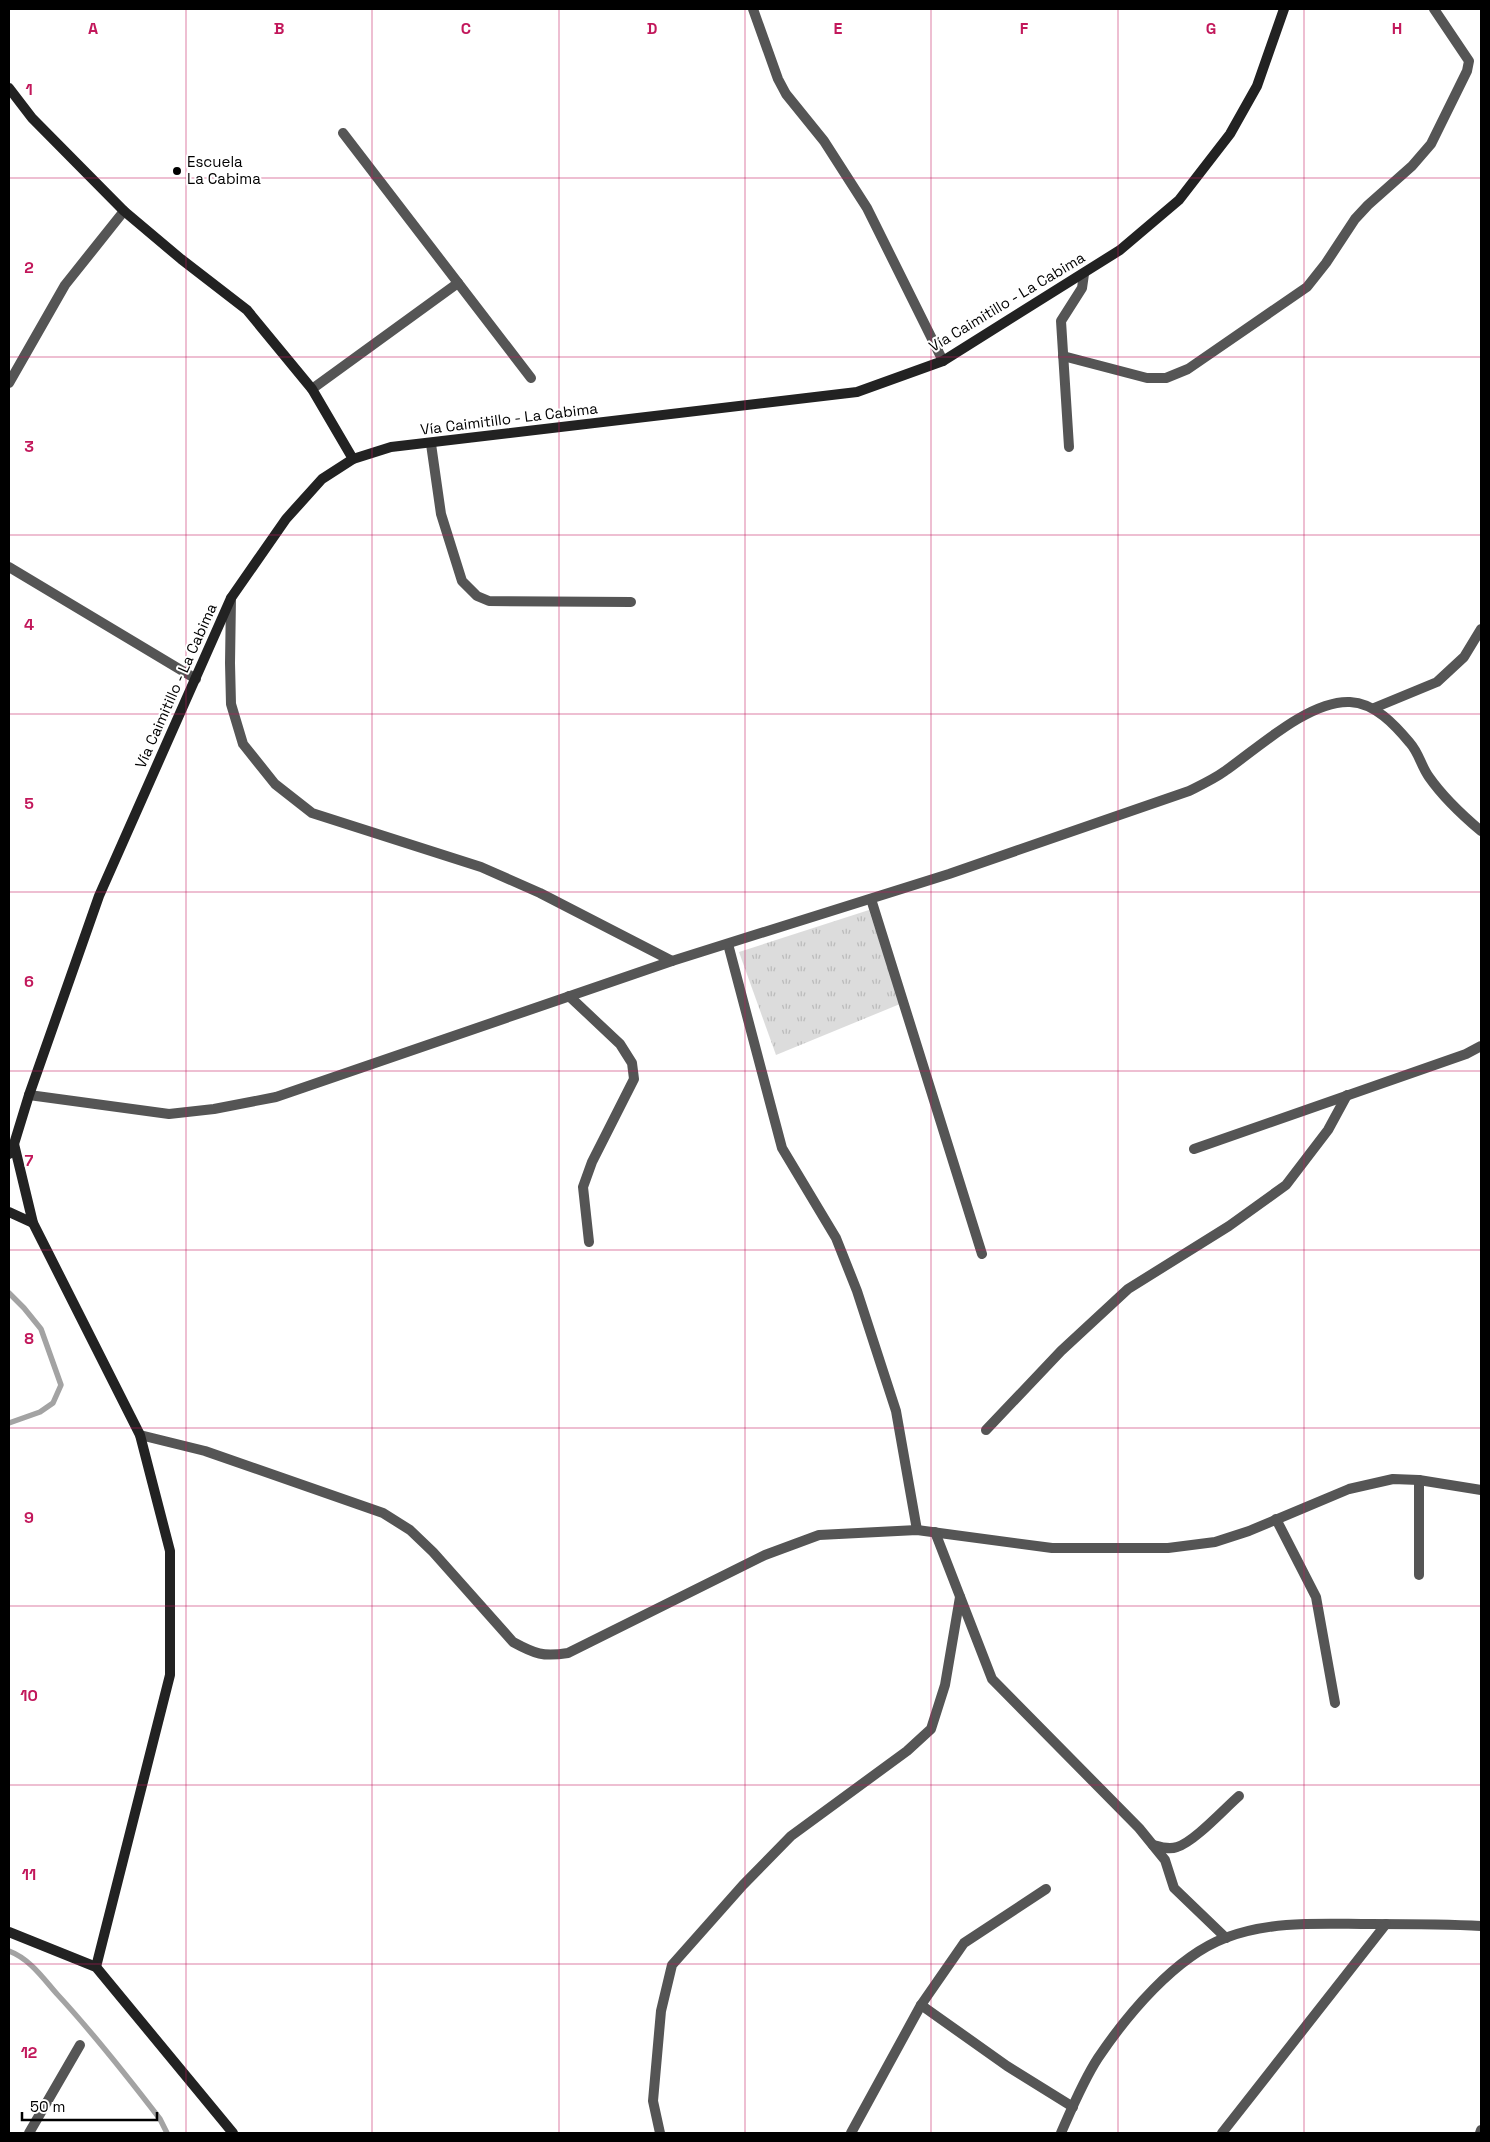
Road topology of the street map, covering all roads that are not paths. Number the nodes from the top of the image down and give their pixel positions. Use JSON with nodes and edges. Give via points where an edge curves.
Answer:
{"nodes":[{"id":1,"x":753,"y":9,"type":"edge"},
{"id":2,"x":1284,"y":9,"type":"edge"},
{"id":3,"x":1434,"y":9,"type":"edge"},
{"id":4,"x":9,"y":88,"type":"edge"},
{"id":5,"x":343,"y":133,"type":"dead end"},
{"id":6,"x":124,"y":211,"type":"junction"},
{"id":7,"x":1084,"y":274,"type":"junction"},
{"id":8,"x":458,"y":283,"type":"junction"},
{"id":9,"x":1063,"y":356,"type":"junction"},
{"id":10,"x":943,"y":361,"type":"junction"},
{"id":11,"x":531,"y":378,"type":"dead end"},
{"id":12,"x":9,"y":383,"type":"edge"},
{"id":13,"x":312,"y":389,"type":"junction"},
{"id":14,"x":431,"y":444,"type":"junction"},
{"id":15,"x":1069,"y":447,"type":"dead end"},
{"id":16,"x":353,"y":459,"type":"junction"},
{"id":17,"x":9,"y":567,"type":"edge"},
{"id":18,"x":231,"y":598,"type":"junction"},
{"id":19,"x":630,"y":602,"type":"dead end"},
{"id":20,"x":1481,"y":629,"type":"edge"},
{"id":21,"x":196,"y":679,"type":"junction"},
{"id":22,"x":1374,"y":708,"type":"junction"},
{"id":23,"x":1481,"y":831,"type":"edge"},
{"id":24,"x":871,"y":899,"type":"junction"},
{"id":25,"x":728,"y":944,"type":"junction"},
{"id":26,"x":672,"y":961,"type":"junction"},
{"id":27,"x":569,"y":996,"type":"junction"},
{"id":28,"x":1481,"y":1046,"type":"edge"},
{"id":29,"x":29,"y":1095,"type":"junction"},
{"id":30,"x":1347,"y":1096,"type":"junction"},
{"id":31,"x":10,"y":1146,"type":"edge"},
{"id":32,"x":1194,"y":1149,"type":"dead end"},
{"id":33,"x":9,"y":1212,"type":"edge"},
{"id":34,"x":33,"y":1223,"type":"junction"},
{"id":35,"x":588,"y":1242,"type":"dead end"},
{"id":36,"x":982,"y":1254,"type":"dead end"},
{"id":37,"x":986,"y":1430,"type":"dead end"},
{"id":38,"x":140,"y":1435,"type":"junction"},
{"id":39,"x":1419,"y":1480,"type":"junction"},
{"id":40,"x":1481,"y":1490,"type":"edge"},
{"id":41,"x":1276,"y":1519,"type":"junction"},
{"id":42,"x":917,"y":1530,"type":"junction"},
{"id":43,"x":935,"y":1532,"type":"junction"},
{"id":44,"x":1419,"y":1575,"type":"dead end"},
{"id":45,"x":960,"y":1597,"type":"junction"},
{"id":46,"x":1335,"y":1703,"type":"dead end"},
{"id":47,"x":1239,"y":1796,"type":"dead end"},
{"id":48,"x":1153,"y":1845,"type":"junction"},
{"id":49,"x":1046,"y":1889,"type":"dead end"},
{"id":50,"x":1386,"y":1924,"type":"junction"},
{"id":51,"x":1481,"y":1926,"type":"edge"},
{"id":52,"x":9,"y":1932,"type":"edge"},
{"id":53,"x":1226,"y":1938,"type":"junction"},
{"id":54,"x":96,"y":1967,"type":"junction"},
{"id":55,"x":920,"y":2005,"type":"junction"},
{"id":56,"x":80,"y":2045,"type":"dead end"},
{"id":57,"x":1073,"y":2107,"type":"junction"},
{"id":58,"x":1481,"y":2130,"type":"edge"},
{"id":59,"x":29,"y":2133,"type":"edge"},
{"id":60,"x":233,"y":2133,"type":"edge"},
{"id":61,"x":660,"y":2133,"type":"edge"},
{"id":62,"x":851,"y":2133,"type":"edge"},
{"id":63,"x":1061,"y":2133,"type":"edge"},
{"id":64,"x":1222,"y":2133,"type":"edge"},
{"id":65,"x":1480,"y":2133,"type":"edge"}],
"edges":[{"from":1,"to":10,"type":"street","via":[[786,94],[824,141],[867,208]]},
{"from":2,"to":7,"type":"street","name":"Vía Caimitillo - La Cabima","via":[[1257,86],[1230,134],[1179,200],[1120,250]]},
{"from":3,"to":9,"type":"street","via":[[1469,62],[1467,71],[1431,144],[1412,166],[1368,204],[1306,287],[1188,369],[1166,378],[1147,378]]},
{"from":4,"to":6,"type":"street","via":[[32,118]]},
{"from":5,"to":8,"type":"street"},
{"from":6,"to":12,"type":"street","via":[[65,285]]},
{"from":6,"to":13,"type":"street","via":[[247,310]]},
{"from":7,"to":9,"type":"street","via":[[1082,288],[1061,321]]},
{"from":7,"to":10,"type":"street","name":"Vía Caimitillo - La Cabima"},
{"from":8,"to":11,"type":"street"},
{"from":8,"to":13,"type":"street"},
{"from":9,"to":15,"type":"street"},
{"from":10,"to":14,"type":"street","name":"Vía Caimitillo - La Cabima","via":[[858,392]]},
{"from":13,"to":16,"type":"street"},
{"from":14,"to":16,"type":"street","name":"Vía Caimitillo - La Cabima","via":[[391,447]]},
{"from":14,"to":19,"type":"street","via":[[441,514],[462,581],[477,596],[489,601]]},
{"from":16,"to":18,"type":"street","name":"Vía Caimitillo - La Cabima","via":[[322,479],[286,519]]},
{"from":17,"to":21,"type":"street"},
{"from":18,"to":21,"type":"street","name":"Vía Caimitillo - La Cabima"},
{"from":18,"to":26,"type":"street","via":[[231,704],[243,744],[275,784],[312,813],[481,867],[540,893]]},
{"from":20,"to":22,"type":"street","via":[[1464,657],[1436,682]]},
{"from":21,"to":29,"type":"street","name":"Vía Caimitillo - La Cabima","via":[[99,896]]},
{"from":22,"to":23,"type":"street","via":[[1412,745],[1428,776],[1461,814]]},
{"from":22,"to":24,"type":"street","via":[[1350,702],[1330,704],[1274,734],[1224,772],[1189,791]]},
{"from":24,"to":25,"type":"street"},
{"from":24,"to":36,"type":"street"},
{"from":25,"to":26,"type":"street"},
{"from":25,"to":42,"type":"street","via":[[782,1148],[836,1238],[896,1410]]},
{"from":26,"to":27,"type":"street"},
{"from":27,"to":29,"type":"street","via":[[276,1097],[169,1114]]},
{"from":27,"to":35,"type":"street","via":[[620,1044],[632,1063],[634,1079],[592,1162],[583,1187]]},
{"from":28,"to":30,"type":"street"},
{"from":29,"to":31,"type":"street","name":"Vía Caimitillo - La Cabima"},
{"from":30,"to":32,"type":"street"},
{"from":30,"to":37,"type":"street","via":[[1328,1130],[1286,1185],[1229,1226],[1128,1289],[1061,1351]]},
{"from":31,"to":34,"type":"street"},
{"from":33,"to":34,"type":"street"},
{"from":34,"to":38,"type":"street"},
{"from":38,"to":42,"type":"street","via":[[205,1451],[383,1513],[410,1530],[433,1552],[513,1642],[548,1656],[568,1653],[765,1555],[818,1535]]},
{"from":38,"to":54,"type":"street","via":[[170,1551],[170,1675]]},
{"from":39,"to":40,"type":"street"},
{"from":39,"to":41,"type":"street","via":[[1393,1479],[1349,1489]]},
{"from":39,"to":44,"type":"street"},
{"from":41,"to":43,"type":"street","via":[[1215,1542],[1168,1548],[1052,1548]]},
{"from":41,"to":46,"type":"street","via":[[1316,1597]]},
{"from":42,"to":43,"type":"street"},
{"from":43,"to":45,"type":"street"},
{"from":45,"to":48,"type":"street","via":[[992,1679]]},
{"from":45,"to":61,"type":"street","via":[[945,1685],[931,1729],[907,1751],[791,1836],[672,1965],[661,2011],[653,2101]]},
{"from":47,"to":48,"type":"street","via":[[1191,1839],[1177,1847]]},
{"from":48,"to":53,"type":"street","via":[[1165,1860],[1174,1888]]},
{"from":49,"to":55,"type":"street","via":[[964,1943]]},
{"from":50,"to":51,"type":"street"},
{"from":50,"to":53,"type":"street","via":[[1294,1923]]},
{"from":50,"to":64,"type":"street"},
{"from":52,"to":54,"type":"street"},
{"from":53,"to":57,"type":"street","via":[[1176,1968],[1138,2005],[1097,2060]]},
{"from":54,"to":60,"type":"street"},
{"from":55,"to":57,"type":"street","via":[[1006,2066]]},
{"from":55,"to":62,"type":"street"},
{"from":56,"to":59,"type":"street"},
{"from":57,"to":63,"type":"street"},
{"from":58,"to":65,"type":"street"}]}
